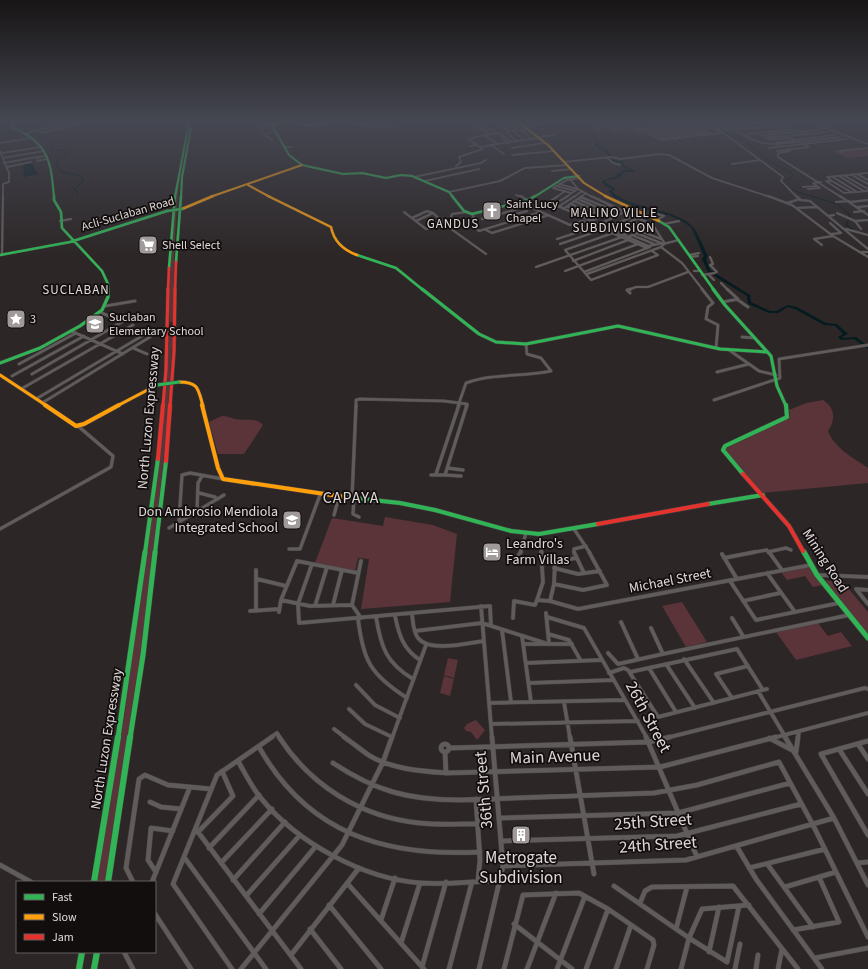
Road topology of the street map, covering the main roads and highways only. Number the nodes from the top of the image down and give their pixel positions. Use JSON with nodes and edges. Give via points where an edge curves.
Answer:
{"nodes":[{"id":1,"x":50,"y":167,"type":"edge"},
{"id":2,"x":178,"y":167,"type":"edge"},
{"id":3,"x":182,"y":167,"type":"edge"},
{"id":4,"x":296,"y":167,"type":"edge"},
{"id":5,"x":312,"y":167,"type":"edge"},
{"id":6,"x":570,"y":167,"type":"edge"},
{"id":7,"x":186,"y":176,"type":"dead end"},
{"id":8,"x":578,"y":178,"type":"junction"},
{"id":9,"x":248,"y":185,"type":"junction"},
{"id":10,"x":178,"y":194,"type":"junction"},
{"id":11,"x":172,"y":216,"type":"junction"},
{"id":12,"x":167,"y":237,"type":"dead end"},
{"id":13,"x":73,"y":241,"type":"junction"},
{"id":14,"x":165,"y":253,"type":"dead end"},
{"id":15,"x":1,"y":255,"type":"edge"},
{"id":16,"x":169,"y":271,"type":"junction"},
{"id":17,"x":768,"y":352,"type":"junction"},
{"id":18,"x":0,"y":363,"type":"edge"},
{"id":19,"x":0,"y":375,"type":"edge"},
{"id":20,"x":763,"y":495,"type":"junction"},
{"id":21,"x":868,"y":638,"type":"edge"},
{"id":22,"x":94,"y":881,"type":"edge"},
{"id":23,"x":108,"y":881,"type":"edge"},
{"id":24,"x":82,"y":953,"type":"edge"},
{"id":25,"x":97,"y":953,"type":"edge"},
{"id":26,"x":79,"y":969,"type":"edge"},
{"id":27,"x":94,"y":969,"type":"edge"}],
"edges":[{"from":1,"to":13,"type":"main road","via":[[54,200],[60,212],[60,222]]},
{"from":2,"to":11,"type":"main road","name":"North Luzon Expressway"},
{"from":3,"to":10,"type":"main road","name":"North Luzon Expressway"},
{"from":4,"to":9,"type":"main road","name":"Acli-Suclaban Road"},
{"from":5,"to":8,"type":"main road","via":[[343,174],[362,173],[386,178],[401,175],[417,177],[450,192],[466,212],[472,214],[506,204],[521,203],[564,178]]},
{"from":6,"to":8,"type":"main road"},
{"from":7,"to":10,"type":"main road","via":[[181,180]]},
{"from":8,"to":17,"type":"main road","via":[[629,211],[664,224],[679,240],[723,302]]},
{"from":9,"to":13,"type":"main road","name":"Acli-Suclaban Road","bridge":true,"via":[[194,202],[182,209],[168,211]]},
{"from":9,"to":17,"type":"main road","via":[[300,213],[331,226],[334,236],[346,252],[396,268],[485,339],[498,343],[526,344],[618,326],[716,348]]},
{"from":10,"to":23,"type":"main road","name":"North Luzon Expressway","via":[[173,379],[159,526],[137,695]]},
{"from":11,"to":12,"type":"main road"},
{"from":11,"to":16,"type":"main road","name":"North Luzon Expressway"},
{"from":13,"to":15,"type":"main road","name":"Acli-Suclaban Road"},
{"from":13,"to":18,"type":"main road","via":[[105,276],[108,288],[105,306],[74,332]]},
{"from":14,"to":16,"type":"main road","via":[[168,255]]},
{"from":16,"to":22,"type":"main road","name":"North Luzon Expressway","via":[[165,383],[149,534],[119,740]]},
{"from":17,"to":20,"type":"main road","name":"Mining Road","via":[[775,363],[776,377],[787,409],[786,417],[723,449]]},
{"from":19,"to":20,"type":"main road","bridge":true,"via":[[78,426],[147,389],[158,385],[191,382],[197,385],[223,479],[320,495],[425,507],[511,531],[540,534]]},
{"from":20,"to":21,"type":"main road","name":"Mining Road","via":[[789,526],[817,575]]},
{"from":24,"to":26,"type":"main road"},
{"from":25,"to":27,"type":"main road"}]}
